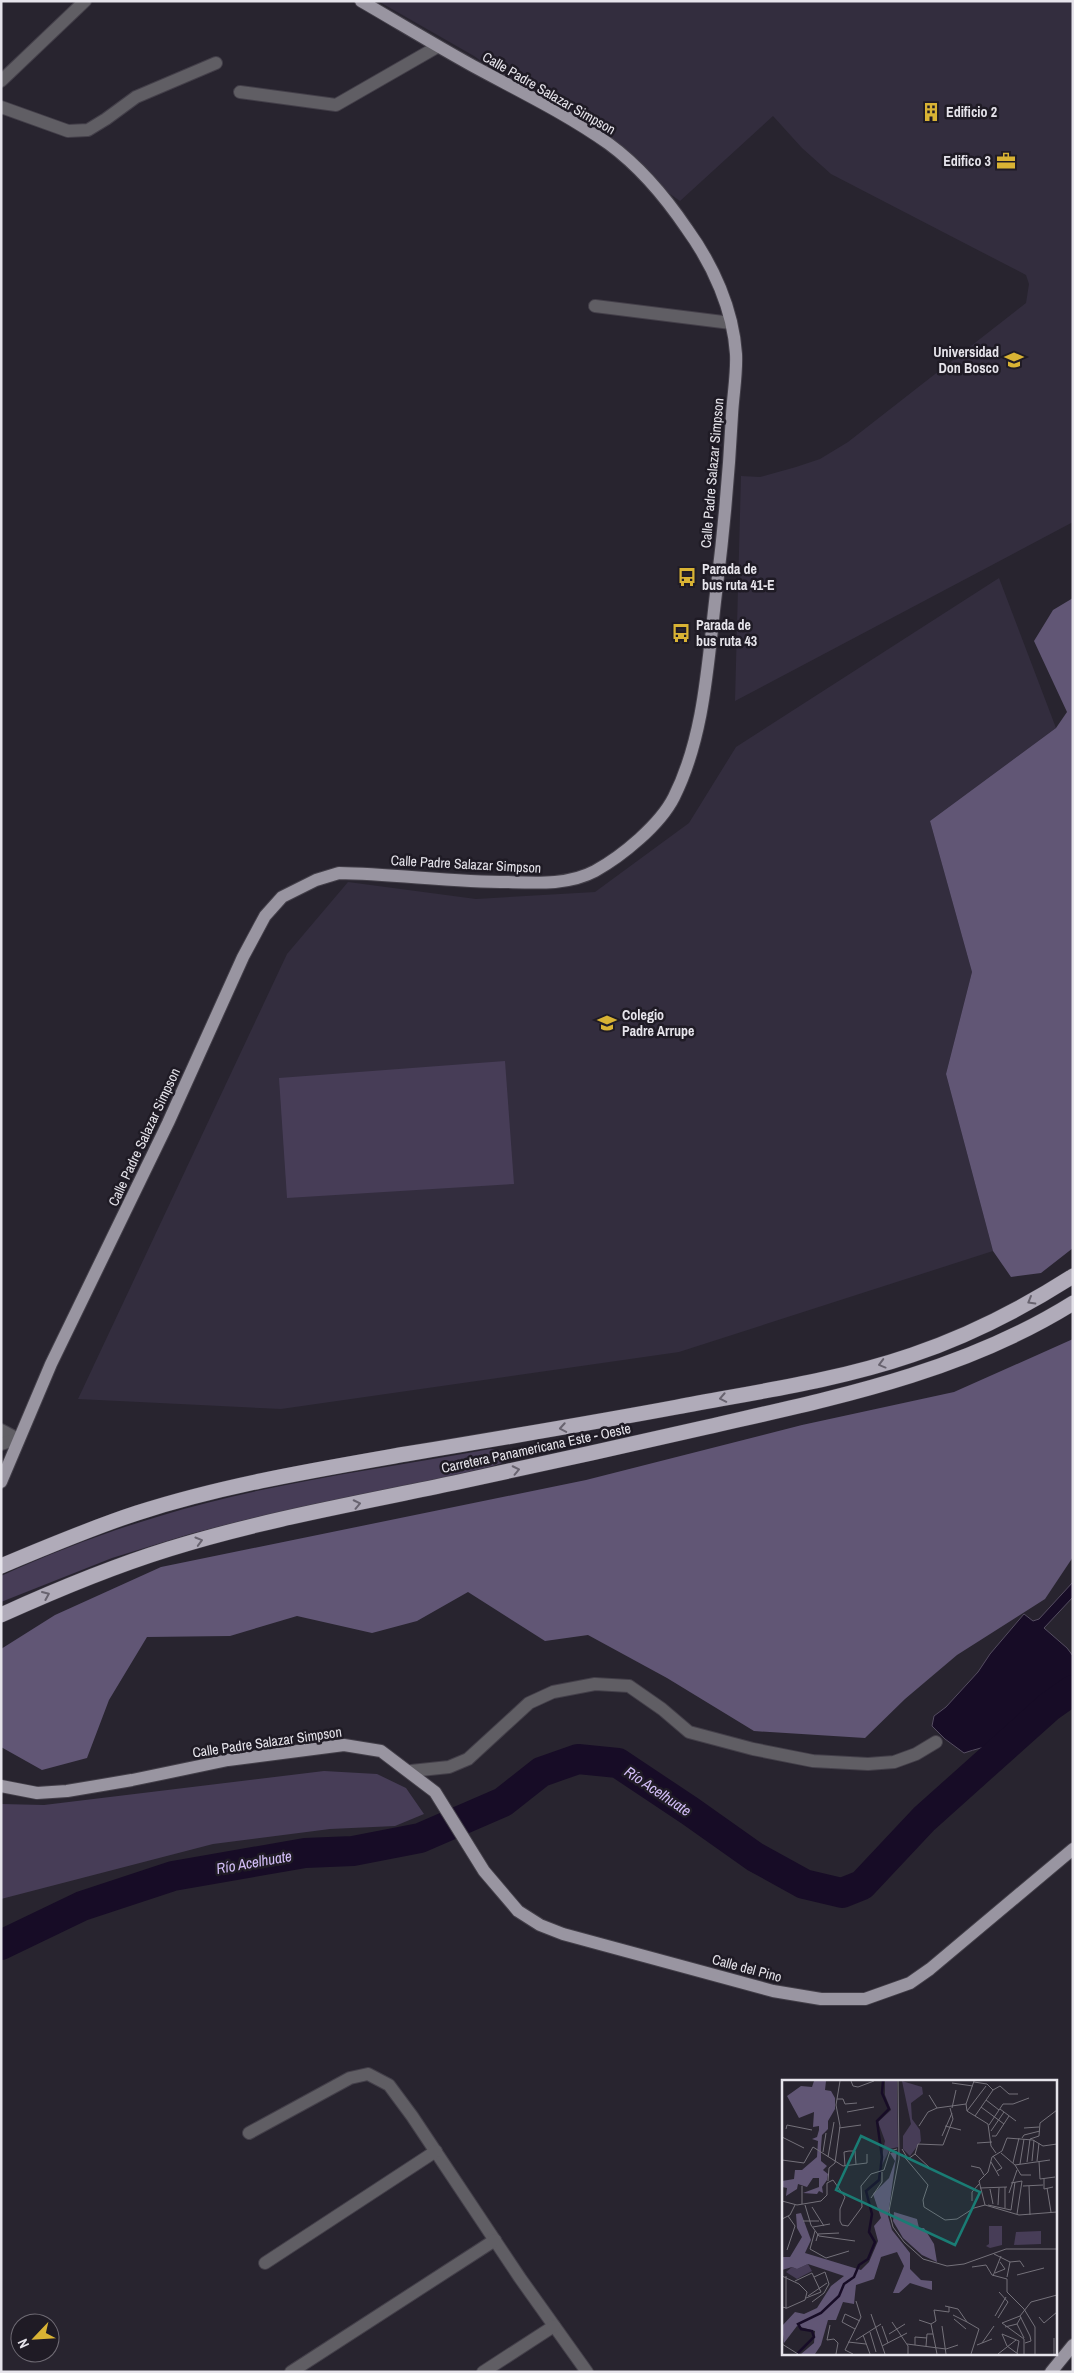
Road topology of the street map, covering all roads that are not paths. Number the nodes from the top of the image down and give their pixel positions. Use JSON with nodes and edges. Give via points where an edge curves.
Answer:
{"nodes":[{"id":1,"x":85,"y":1,"type":"edge"},
{"id":2,"x":361,"y":1,"type":"edge"},
{"id":3,"x":437,"y":46,"type":"junction"},
{"id":4,"x":216,"y":63,"type":"dead end"},
{"id":5,"x":1,"y":81,"type":"edge"},
{"id":6,"x":240,"y":92,"type":"dead end"},
{"id":7,"x":1,"y":108,"type":"edge"},
{"id":8,"x":595,"y":306,"type":"dead end"},
{"id":9,"x":731,"y":323,"type":"junction"},
{"id":10,"x":1073,"y":1276,"type":"edge"},
{"id":11,"x":1073,"y":1303,"type":"edge"},
{"id":12,"x":1,"y":1430,"type":"edge"},
{"id":13,"x":18,"y":1439,"type":"junction"},
{"id":14,"x":1,"y":1444,"type":"edge"},
{"id":15,"x":1,"y":1482,"type":"edge"},
{"id":16,"x":1,"y":1566,"type":"edge"},
{"id":17,"x":1,"y":1615,"type":"edge"},
{"id":18,"x":936,"y":1742,"type":"dead end"},
{"id":19,"x":411,"y":1771,"type":"junction"},
{"id":20,"x":1,"y":1786,"type":"edge"},
{"id":21,"x":435,"y":1792,"type":"joint"},
{"id":22,"x":1073,"y":1849,"type":"edge"},
{"id":23,"x":249,"y":2133,"type":"dead end"},
{"id":24,"x":436,"y":2151,"type":"junction"},
{"id":25,"x":496,"y":2240,"type":"junction"},
{"id":26,"x":265,"y":2263,"type":"dead end"},
{"id":27,"x":554,"y":2326,"type":"junction"},
{"id":28,"x":1073,"y":2345,"type":"edge"},
{"id":29,"x":291,"y":2372,"type":"edge"},
{"id":30,"x":483,"y":2372,"type":"edge"},
{"id":31,"x":587,"y":2372,"type":"edge"},
{"id":32,"x":1052,"y":2372,"type":"edge"}],
"edges":[{"from":1,"to":5,"type":"street"},
{"from":2,"to":3,"type":"main road","name":"Calle Padre Salazar Simpson"},
{"from":3,"to":6,"type":"street","via":[[336,105]]},
{"from":3,"to":9,"type":"main road","name":"Calle Padre Salazar Simpson","via":[[587,129],[634,166],[671,206],[700,248],[721,289]]},
{"from":4,"to":7,"type":"street","via":[[136,97],[88,130],[68,131]]},
{"from":8,"to":9,"type":"street"},
{"from":9,"to":13,"type":"main road","name":"Calle Padre Salazar Simpson","via":[[736,354],[728,492],[703,695],[689,759],[674,798],[651,827],[610,862],[573,879],[544,883],[481,882],[338,873],[282,897],[265,916],[243,957]]},
{"from":10,"to":16,"type":"highway","name":"Carretera Panamericana Este - Oeste","one_way":true,"via":[[984,1325],[884,1364],[801,1384],[241,1485],[130,1515]]},
{"from":17,"to":11,"type":"highway","name":"Carretera Panamericana Este - Oeste","one_way":true,"via":[[132,1561],[225,1533],[653,1439],[892,1382],[976,1354]]},
{"from":12,"to":13,"type":"street"},
{"from":13,"to":14,"type":"street"},
{"from":13,"to":15,"type":"main road","name":"Calle Padre Salazar Simpson"},
{"from":18,"to":19,"type":"street","via":[[894,1762],[813,1761],[689,1732],[662,1708],[629,1686],[595,1684],[553,1692],[529,1703],[468,1759],[449,1767]]},
{"from":19,"to":20,"type":"main road","name":"Calle Padre Salazar Simpson","via":[[381,1751],[344,1745],[228,1760],[67,1791],[38,1793]]},
{"from":19,"to":21,"type":"main road","name":"Calle Padre Salazar Simpson"},
{"from":21,"to":22,"type":"main road","name":"Calle del Pino","via":[[484,1871],[518,1911],[540,1925],[773,1991],[821,1999],[865,1999],[910,1983]]},
{"from":23,"to":24,"type":"street","via":[[350,2078],[368,2074],[389,2085]]},
{"from":24,"to":25,"type":"street"},
{"from":24,"to":26,"type":"street"},
{"from":25,"to":27,"type":"street"},
{"from":25,"to":29,"type":"street"},
{"from":27,"to":30,"type":"street"},
{"from":27,"to":31,"type":"street"},
{"from":28,"to":32,"type":"main road"}]}
